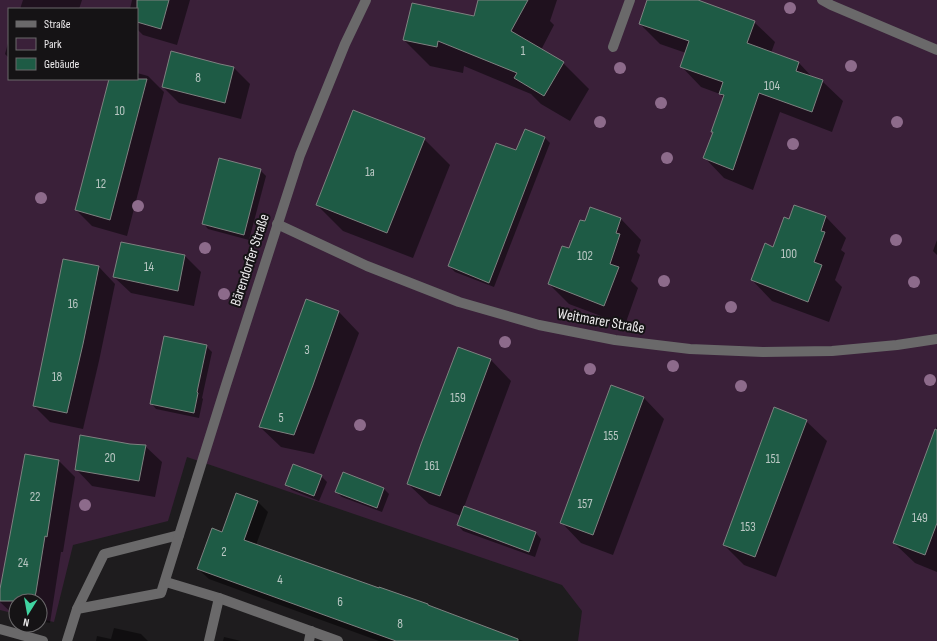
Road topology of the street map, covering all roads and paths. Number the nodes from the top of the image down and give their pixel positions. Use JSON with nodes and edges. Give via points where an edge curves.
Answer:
{"nodes":[{"id":1,"x":366,"y":0,"type":"edge"},
{"id":2,"x":630,"y":0,"type":"edge"},
{"id":3,"x":822,"y":0,"type":"edge"},
{"id":4,"x":613,"y":47,"type":"dead end"},
{"id":5,"x":937,"y":50,"type":"edge"},
{"id":6,"x":277,"y":224,"type":"junction"},
{"id":7,"x":937,"y":339,"type":"edge"},
{"id":8,"x":179,"y":534,"type":"junction"},
{"id":9,"x":166,"y":582,"type":"junction"},
{"id":10,"x":219,"y":598,"type":"junction"},
{"id":11,"x":77,"y":609,"type":"junction"},
{"id":12,"x":0,"y":629,"type":"edge"},
{"id":13,"x":310,"y":636,"type":"edge"},
{"id":14,"x":43,"y":641,"type":"edge"},
{"id":15,"x":67,"y":641,"type":"edge"},
{"id":16,"x":209,"y":641,"type":"edge"},
{"id":17,"x":338,"y":641,"type":"edge"}],
"edges":[{"from":1,"to":6,"type":"street","name":"Bärendorfer Straße","via":[[344,44],[303,148]]},
{"from":2,"to":4,"type":"street"},
{"from":3,"to":5,"type":"street"},
{"from":6,"to":7,"type":"street","name":"Weitmarer Straße","via":[[367,266],[459,302],[539,325],[616,340],[690,349],[763,352],[832,351]]},
{"from":6,"to":8,"type":"street","name":"Bärendorfer Straße"},
{"from":8,"to":9,"type":"street","name":"Bärendorfer Straße"},
{"from":8,"to":11,"type":"street","via":[[104,554]]},
{"from":9,"to":10,"type":"street"},
{"from":9,"to":11,"type":"street","name":"Bärendorfer Straße","via":[[162,593]]},
{"from":10,"to":13,"type":"street"},
{"from":10,"to":16,"type":"street"},
{"from":11,"to":15,"type":"street"},
{"from":12,"to":14,"type":"street"},
{"from":13,"to":17,"type":"street"}]}
